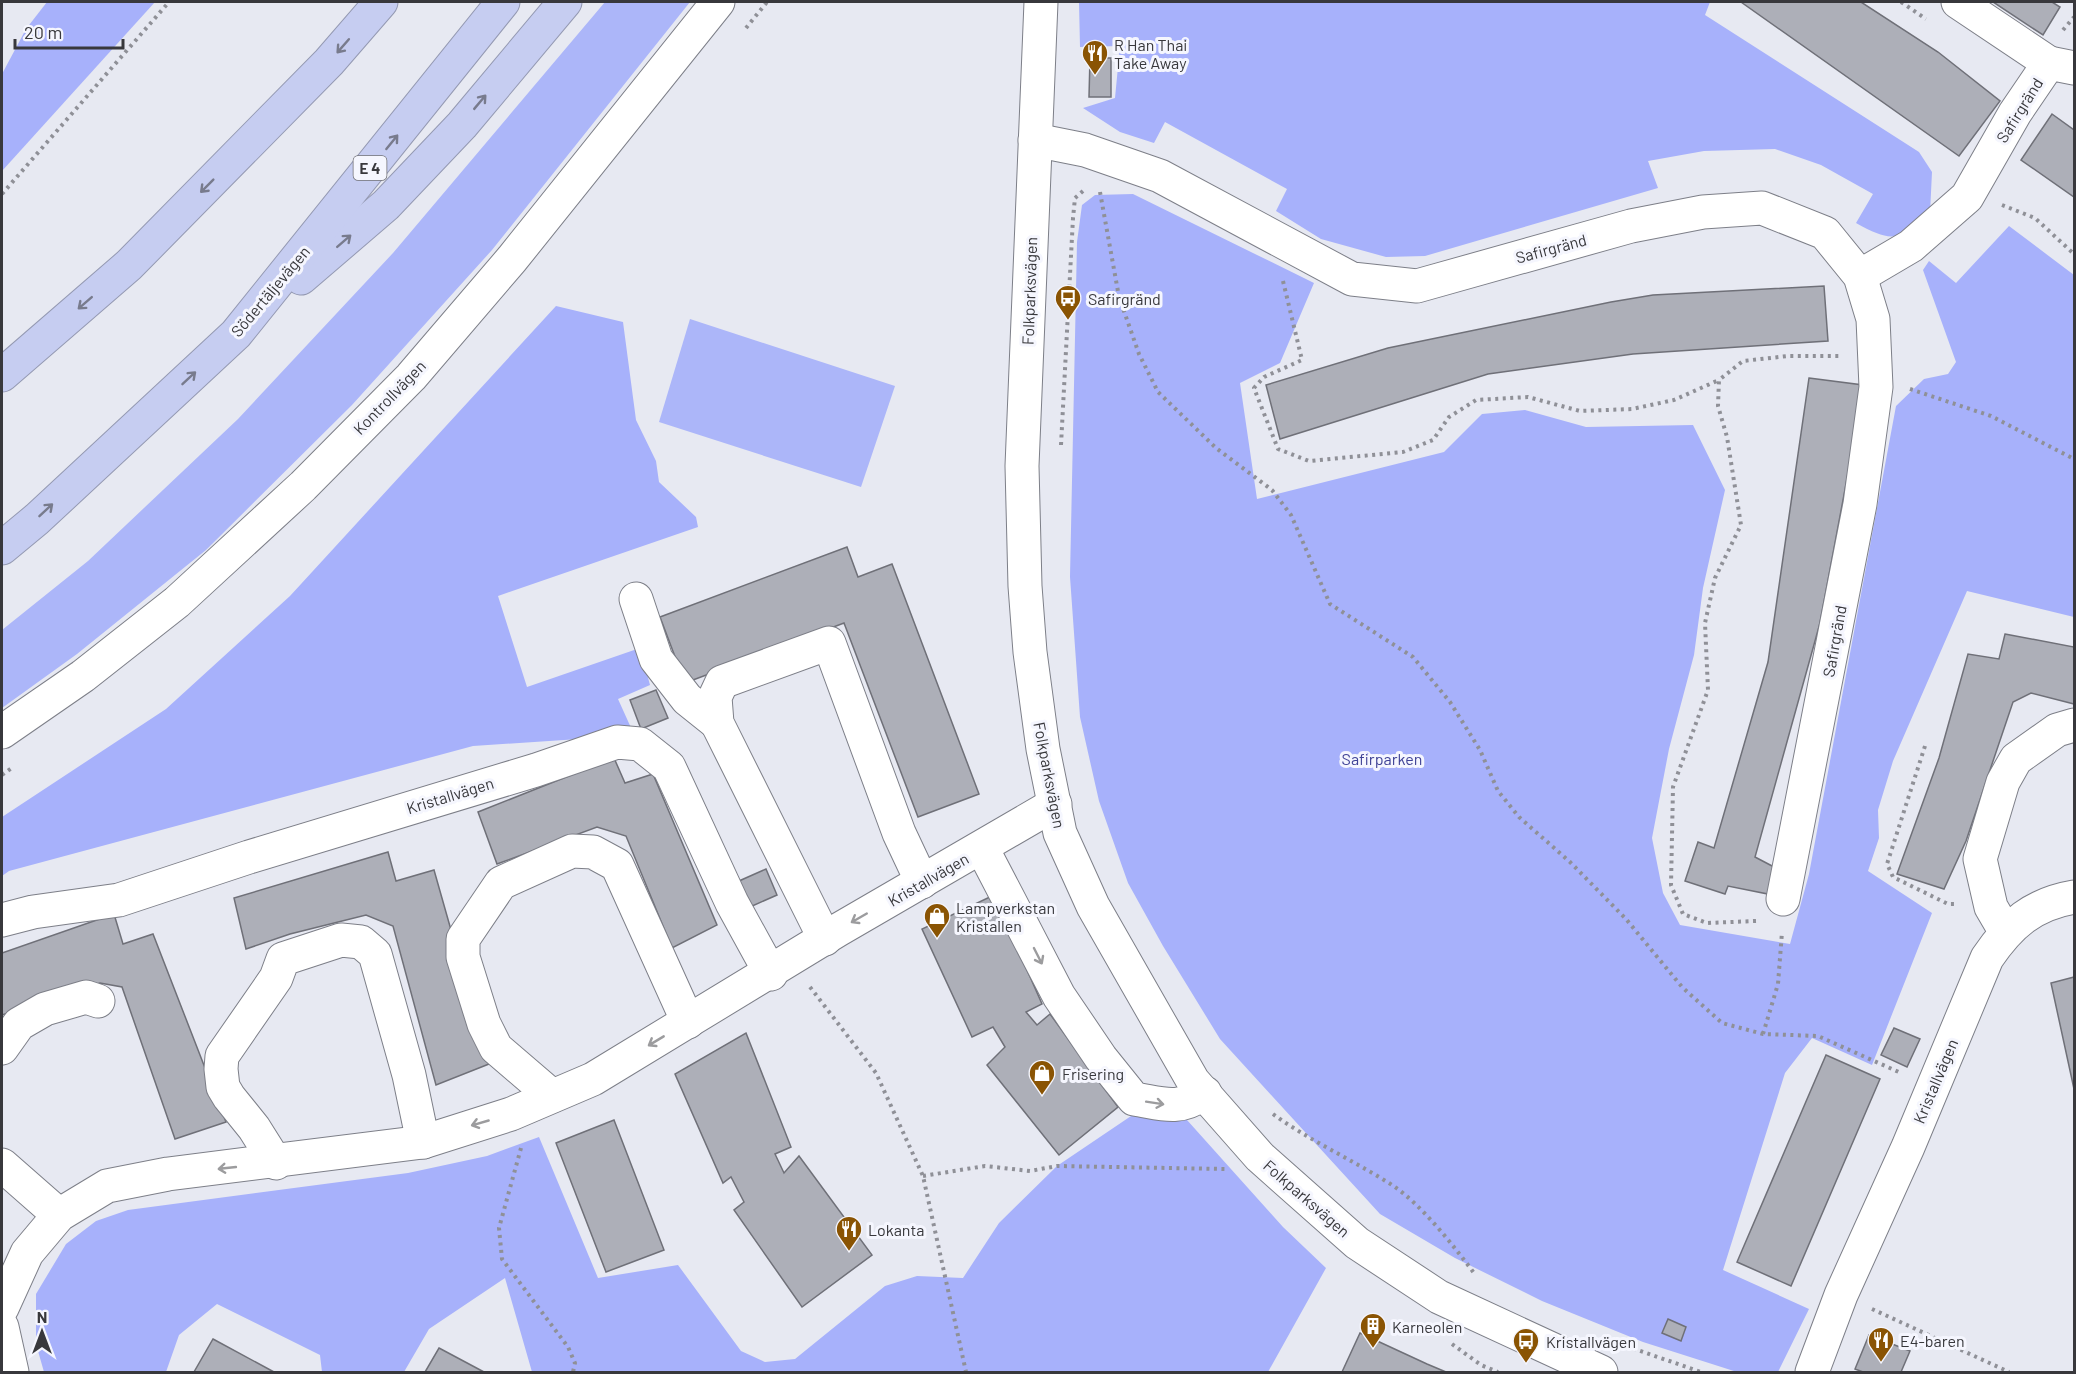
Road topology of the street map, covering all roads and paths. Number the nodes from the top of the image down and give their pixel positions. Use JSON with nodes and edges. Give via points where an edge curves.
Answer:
{"nodes":[{"id":1,"x":169,"y":2,"type":"edge"},
{"id":2,"x":381,"y":2,"type":"edge"},
{"id":3,"x":503,"y":2,"type":"edge"},
{"id":4,"x":565,"y":2,"type":"edge"},
{"id":5,"x":718,"y":2,"type":"edge"},
{"id":6,"x":1041,"y":2,"type":"edge"},
{"id":7,"x":1958,"y":2,"type":"edge"},
{"id":8,"x":2062,"y":66,"type":"edge"},
{"id":9,"x":1035,"y":140,"type":"junction"},
{"id":10,"x":1099,"y":187,"type":"dead end"},
{"id":11,"x":2,"y":194,"type":"edge"},
{"id":12,"x":1967,"y":197,"type":"junction"},
{"id":13,"x":1072,"y":232,"type":"dead end"},
{"id":14,"x":1284,"y":242,"type":"junction"},
{"id":15,"x":2074,"y":254,"type":"edge"},
{"id":16,"x":1860,"y":276,"type":"junction"},
{"id":17,"x":236,"y":334,"type":"junction"},
{"id":18,"x":2,"y":375,"type":"edge"},
{"id":19,"x":1719,"y":380,"type":"junction"},
{"id":20,"x":1876,"y":387,"type":"junction"},
{"id":21,"x":1060,"y":454,"type":"dead end"},
{"id":22,"x":2074,"y":459,"type":"edge"},
{"id":23,"x":2,"y":548,"type":"edge"},
{"id":24,"x":636,"y":599,"type":"dead end"},
{"id":25,"x":717,"y":723,"type":"junction"},
{"id":26,"x":2074,"y":725,"type":"edge"},
{"id":27,"x":2,"y":732,"type":"edge"},
{"id":28,"x":1925,"y":746,"type":"dead end"},
{"id":29,"x":1054,"y":804,"type":"junction"},
{"id":30,"x":982,"y":848,"type":"junction"},
{"id":31,"x":922,"y":882,"type":"junction"},
{"id":32,"x":2074,"y":897,"type":"edge"},
{"id":33,"x":1783,"y":909,"type":"junction"},
{"id":34,"x":1998,"y":919,"type":"junction"},
{"id":35,"x":2,"y":920,"type":"edge"},
{"id":36,"x":825,"y":939,"type":"junction"},
{"id":37,"x":771,"y":974,"type":"junction"},
{"id":38,"x":98,"y":1001,"type":"dead end"},
{"id":39,"x":688,"y":1022,"type":"junction"},
{"id":40,"x":1763,"y":1034,"type":"junction"},
{"id":41,"x":2,"y":1048,"type":"edge"},
{"id":42,"x":1932,"y":1087,"type":"junction"},
{"id":43,"x":1205,"y":1093,"type":"junction"},
{"id":44,"x":542,"y":1101,"type":"junction"},
{"id":45,"x":1266,"y":1110,"type":"dead end"},
{"id":46,"x":423,"y":1142,"type":"junction"},
{"id":47,"x":276,"y":1162,"type":"junction"},
{"id":48,"x":2,"y":1165,"type":"edge"},
{"id":49,"x":1232,"y":1167,"type":"dead end"},
{"id":50,"x":923,"y":1176,"type":"junction"},
{"id":51,"x":33,"y":1196,"type":"junction"},
{"id":52,"x":2,"y":1203,"type":"edge"},
{"id":53,"x":59,"y":1215,"type":"junction"},
{"id":54,"x":1483,"y":1280,"type":"dead end"},
{"id":55,"x":1841,"y":1296,"type":"junction"},
{"id":56,"x":2,"y":1308,"type":"edge"},
{"id":57,"x":2,"y":1327,"type":"edge"},
{"id":58,"x":1623,"y":1345,"type":"dead end"},
{"id":59,"x":12,"y":1372,"type":"edge"},
{"id":60,"x":573,"y":1372,"type":"edge"},
{"id":61,"x":966,"y":1372,"type":"edge"},
{"id":62,"x":1601,"y":1372,"type":"edge"},
{"id":63,"x":1701,"y":1372,"type":"edge"},
{"id":64,"x":1812,"y":1372,"type":"edge"},
{"id":65,"x":2009,"y":1372,"type":"edge"}],
"edges":[{"from":1,"to":11,"type":"path"},
{"from":2,"to":18,"type":"highway","one_way":true,"via":[[329,62],[129,265]]},
{"from":17,"to":3,"type":"highway","name":"Södertäljevägen","number":"E 4","one_way":true},
{"from":17,"to":4,"type":"highway","one_way":true,"via":[[386,205],[462,124]]},
{"from":5,"to":27,"type":"street","name":"Kontrollvägen","via":[[512,259],[386,402],[303,486],[177,602],[83,676]]},
{"from":6,"to":9,"type":"street","name":"Folkparksvägen"},
{"from":7,"to":8,"type":"street","name":"Safirgränd"},
{"from":8,"to":12,"type":"street","name":"Safirgränd","via":[[2015,113]]},
{"from":9,"to":14,"type":"street","name":"Safirgränd","via":[[1085,150],[1160,176]]},
{"from":9,"to":29,"type":"street","name":"Folkparksvägen","via":[[1023,466],[1025,586],[1030,652]]},
{"from":10,"to":40,"type":"path","via":[[1119,297],[1139,354],[1158,392],[1216,448],[1272,490],[1291,515],[1330,603],[1413,657],[1450,702],[1480,750],[1498,791],[1519,817],[1570,862],[1626,919],[1682,987],[1722,1023]]},
{"from":12,"to":15,"type":"path","via":[[2035,218]]},
{"from":12,"to":16,"type":"street","name":"Safirgränd","via":[[1911,246]]},
{"from":13,"to":21,"type":"path"},
{"from":14,"to":16,"type":"street","name":"Safirgränd","via":[[1353,279],[1417,286],[1631,226],[1703,212],[1762,208],[1825,233]]},
{"from":14,"to":19,"type":"path","via":[[1282,277],[1302,360],[1264,377],[1254,388],[1278,449],[1309,462],[1403,452],[1432,440],[1449,417],[1476,400],[1528,397],[1580,411],[1632,409],[1674,400]]},
{"from":16,"to":20,"type":"street","name":"Safirgränd","via":[[1873,319]]},
{"from":23,"to":17,"type":"highway","name":"Södertäljevägen","number":"E 4","one_way":true},
{"from":19,"to":20,"type":"path","via":[[1743,361],[1837,354]]},
{"from":19,"to":33,"type":"path","via":[[1718,406],[1741,525],[1715,578],[1705,623],[1708,690],[1673,787],[1671,885],[1683,914],[1707,923],[1734,924]]},
{"from":20,"to":22,"type":"path","via":[[1918,390],[1991,416]]},
{"from":20,"to":33,"type":"street","name":"Safirgränd","via":[[1860,504]]},
{"from":24,"to":25,"type":"street","via":[[656,659],[687,699]]},
{"from":25,"to":31,"type":"street","via":[[715,697],[722,682],[829,643],[899,833]]},
{"from":25,"to":36,"type":"street"},
{"from":26,"to":34,"type":"street","via":[[2057,730],[2016,759],[2003,782],[1980,859]]},
{"from":28,"to":34,"type":"path","via":[[1887,864],[1893,877],[1948,904]]},
{"from":29,"to":30,"type":"street","name":"Kristallvägen"},
{"from":29,"to":43,"type":"street","name":"Folkparksvägen","via":[[1060,833],[1093,906],[1193,1081]]},
{"from":30,"to":31,"type":"street","name":"Kristallvägen"},
{"from":30,"to":43,"type":"street","one_way":true,"via":[[1059,996],[1134,1099],[1176,1106],[1188,1104]]},
{"from":31,"to":36,"type":"street","name":"Kristallvägen","one_way":true},
{"from":32,"to":34,"type":"street","name":"Kristallvägen","via":[[2024,916]]},
{"from":33,"to":40,"type":"path","via":[[1778,984]]},
{"from":34,"to":42,"type":"street","name":"Kristallvägen","via":[[1987,958]]},
{"from":35,"to":37,"type":"street","name":"Kristallvägen","via":[[119,900],[617,742],[640,744],[669,766],[732,903]]},
{"from":36,"to":37,"type":"street","name":"Kristallvägen"},
{"from":37,"to":39,"type":"street","name":"Kristallvägen"},
{"from":37,"to":50,"type":"path","via":[[800,974],[876,1073]]},
{"from":38,"to":41,"type":"street","via":[[86,997],[45,1009],[19,1024]]},
{"from":39,"to":44,"type":"street","name":"Kristallvägen","one_way":true,"via":[[593,1079]]},
{"from":39,"to":44,"type":"street","via":[[617,865],[593,852],[572,851],[501,883],[463,939],[463,957],[484,1024],[496,1048]]},
{"from":40,"to":42,"type":"path","via":[[1818,1036]]},
{"from":42,"to":55,"type":"street","name":"Kristallvägen"},
{"from":43,"to":62,"type":"street","name":"Folkparksvägen","via":[[1260,1157],[1357,1243],[1439,1297]]},
{"from":44,"to":46,"type":"street","name":"Kristallvägen","one_way":true},
{"from":44,"to":60,"type":"path","via":[[499,1228],[502,1259],[568,1347],[575,1363]]},
{"from":45,"to":54,"type":"path","via":[[1395,1186]]},
{"from":46,"to":47,"type":"street","name":"Kristallvägen"},
{"from":46,"to":47,"type":"street","via":[[409,1075],[375,954],[361,942],[341,940],[283,958],[276,978],[222,1056],[223,1087]]},
{"from":47,"to":53,"type":"street","name":"Kristallvägen","one_way":true,"via":[[168,1174],[107,1186]]},
{"from":48,"to":51,"type":"street"},
{"from":49,"to":50,"type":"path","via":[[1204,1171],[1057,1166],[1030,1171],[985,1166]]},
{"from":50,"to":61,"type":"path"},
{"from":51,"to":52,"type":"street"},
{"from":51,"to":53,"type":"street"},
{"from":53,"to":56,"type":"street","name":"Kristallvägen","via":[[27,1253]]},
{"from":55,"to":64,"type":"street","name":"Kristallvägen"},
{"from":55,"to":65,"type":"path"},
{"from":57,"to":59,"type":"street"},
{"from":58,"to":63,"type":"path"}]}
